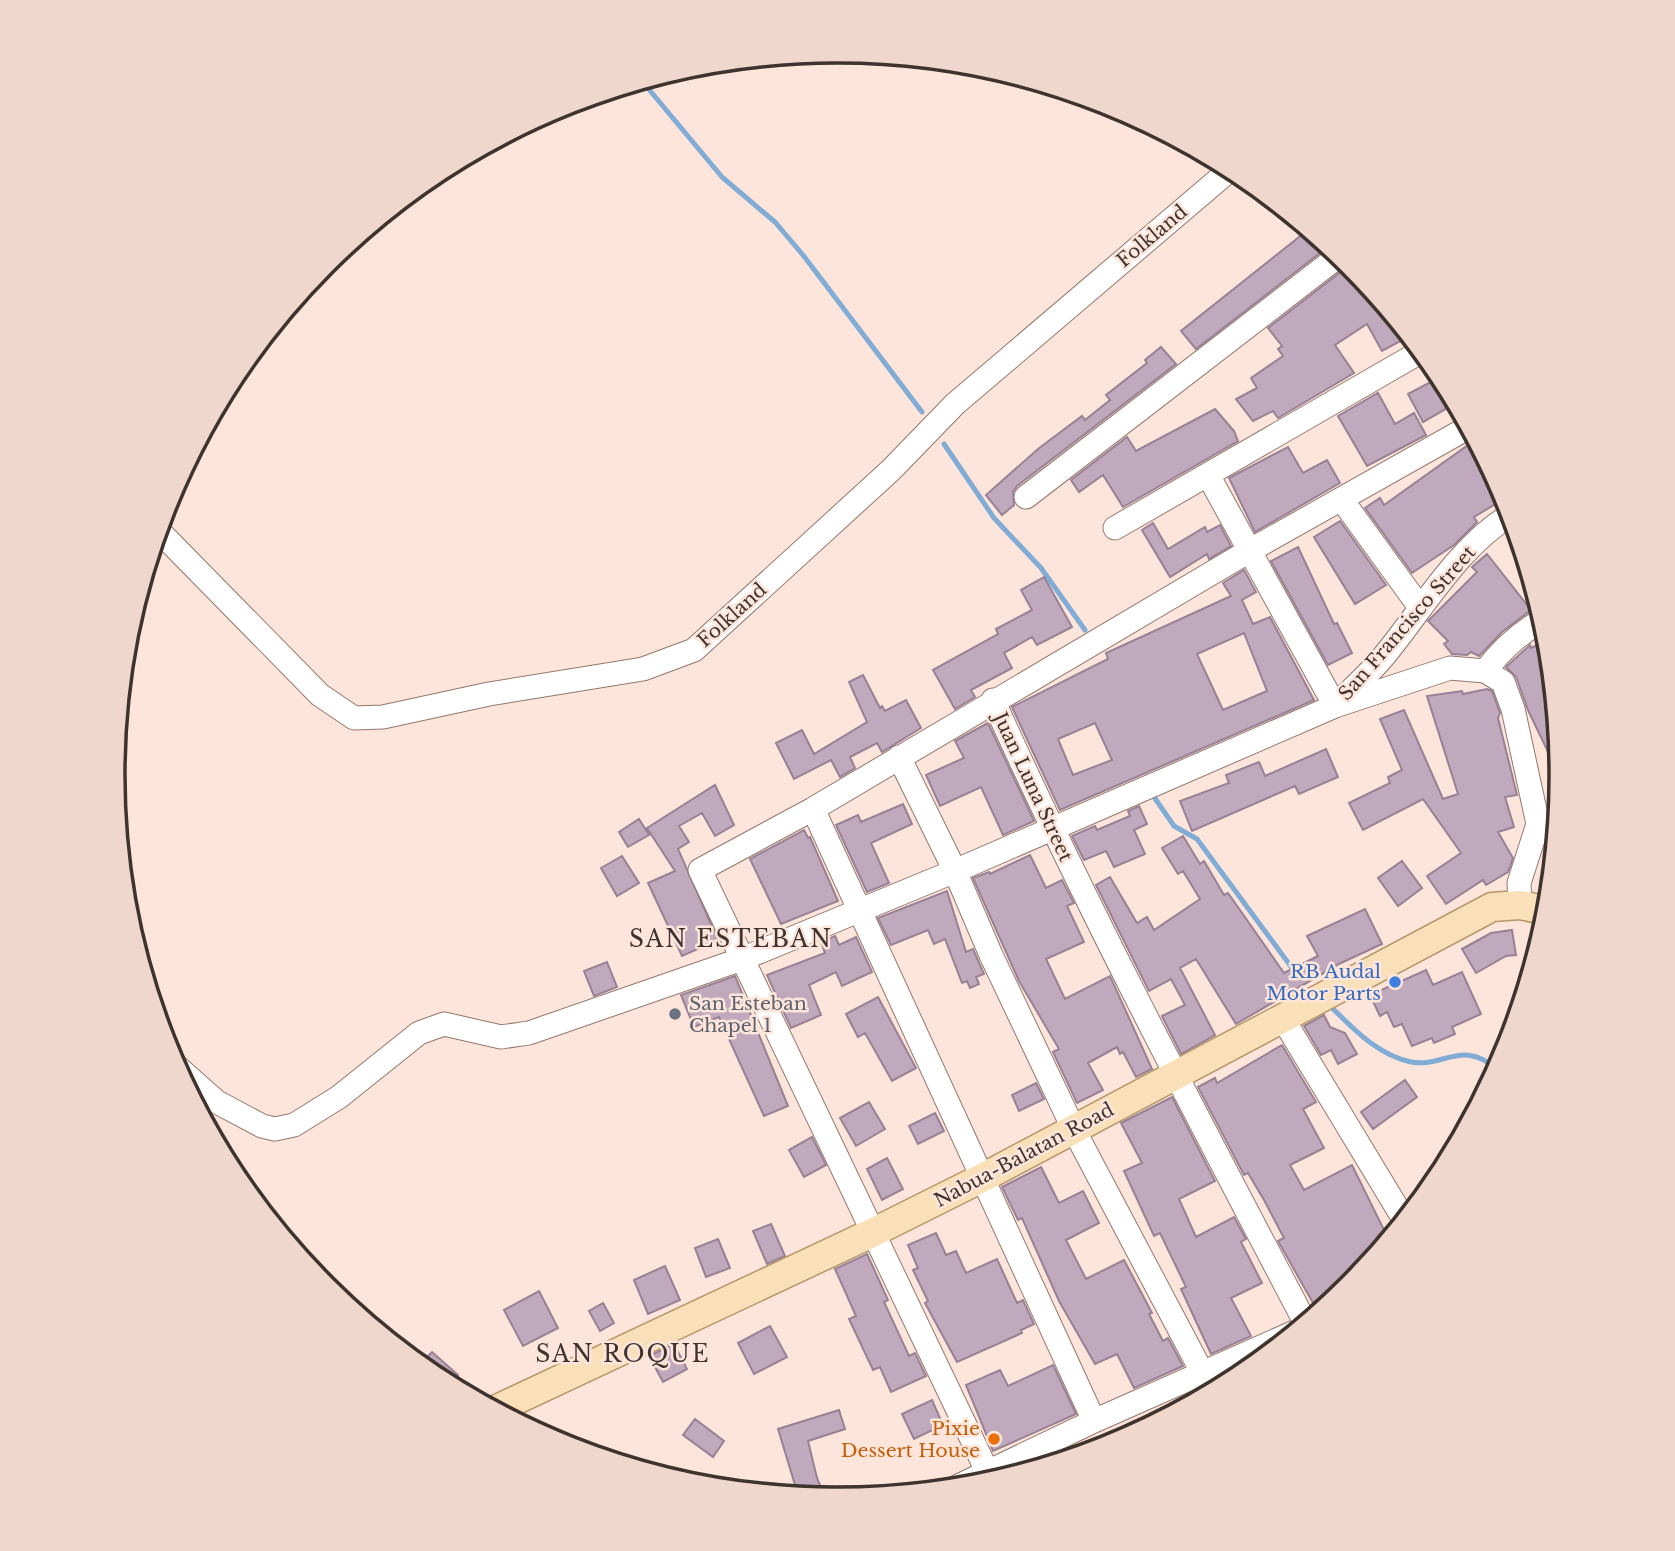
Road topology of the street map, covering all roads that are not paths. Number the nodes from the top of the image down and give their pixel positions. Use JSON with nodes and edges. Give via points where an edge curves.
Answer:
{"nodes":[{"id":1,"x":1223,"y":177,"type":"edge"},
{"id":2,"x":1330,"y":262,"type":"edge"},
{"id":3,"x":1413,"y":356,"type":"edge"},
{"id":4,"x":1461,"y":431,"type":"edge"},
{"id":5,"x":1208,"y":475,"type":"junction"},
{"id":6,"x":1026,"y":497,"type":"dead end"},
{"id":7,"x":1342,"y":500,"type":"junction"},
{"id":8,"x":1502,"y":520,"type":"edge"},
{"id":9,"x":1115,"y":528,"type":"dead end"},
{"id":10,"x":166,"y":538,"type":"edge"},
{"id":11,"x":1249,"y":551,"type":"junction"},
{"id":12,"x":1419,"y":606,"type":"junction"},
{"id":13,"x":1533,"y":625,"type":"edge"},
{"id":14,"x":1485,"y":671,"type":"junction"},
{"id":15,"x":993,"y":701,"type":"junction"},
{"id":16,"x":1335,"y":706,"type":"junction"},
{"id":17,"x":899,"y":757,"type":"junction"},
{"id":18,"x":813,"y":809,"type":"junction"},
{"id":19,"x":1051,"y":828,"type":"junction"},
{"id":20,"x":955,"y":871,"type":"junction"},
{"id":21,"x":1520,"y":905,"type":"junction"},
{"id":22,"x":1537,"y":909,"type":"edge"},
{"id":23,"x":861,"y":910,"type":"junction"},
{"id":24,"x":742,"y":959,"type":"junction"},
{"id":25,"x":1283,"y":1019,"type":"junction"},
{"id":26,"x":1174,"y":1074,"type":"junction"},
{"id":27,"x":194,"y":1082,"type":"edge"},
{"id":28,"x":1074,"y":1130,"type":"junction"},
{"id":29,"x":984,"y":1177,"type":"junction"},
{"id":30,"x":1400,"y":1213,"type":"edge"},
{"id":31,"x":874,"y":1232,"type":"junction"},
{"id":32,"x":1302,"y":1316,"type":"edge"},
{"id":33,"x":1233,"y":1368,"type":"edge"},
{"id":34,"x":1207,"y":1383,"type":"edge"},
{"id":35,"x":504,"y":1406,"type":"edge"},
{"id":36,"x":1094,"y":1421,"type":"junction"},
{"id":37,"x":987,"y":1471,"type":"junction"},
{"id":38,"x":984,"y":1472,"type":"edge"}],
"edges":[{"from":1,"to":10,"type":"street","name":"Folkland","via":[[955,404],[891,470],[694,650],[643,670],[489,694],[383,717],[354,718],[320,695]]},
{"from":2,"to":6,"type":"street"},
{"from":3,"to":5,"type":"street"},
{"from":4,"to":7,"type":"street","name":"Juan Luna Street"},
{"from":5,"to":9,"type":"street"},
{"from":5,"to":11,"type":"street"},
{"from":7,"to":11,"type":"street","name":"Juan Luna Street"},
{"from":7,"to":12,"type":"street"},
{"from":8,"to":12,"type":"street","name":"San Francisco Street"},
{"from":11,"to":15,"type":"street","name":"Juan Luna Street"},
{"from":11,"to":16,"type":"street"},
{"from":12,"to":16,"type":"street","name":"San Francisco Street","via":[[1384,657]]},
{"from":13,"to":14,"type":"street","via":[[1503,648]]},
{"from":14,"to":16,"type":"street","via":[[1450,668]]},
{"from":14,"to":21,"type":"street","via":[[1503,682],[1513,709],[1538,824],[1519,883]]},
{"from":15,"to":17,"type":"street"},
{"from":15,"to":19,"type":"street","name":"Juan Luna Street"},
{"from":16,"to":19,"type":"street"},
{"from":17,"to":18,"type":"street"},
{"from":17,"to":20,"type":"street"},
{"from":18,"to":23,"type":"street"},
{"from":18,"to":24,"type":"street","via":[[700,870]]},
{"from":19,"to":20,"type":"street"},
{"from":19,"to":26,"type":"street","name":"Juan Luna Street"},
{"from":20,"to":23,"type":"street"},
{"from":20,"to":28,"type":"street"},
{"from":21,"to":22,"type":"main road","name":"Nabua-Balatan Road"},
{"from":21,"to":25,"type":"main road","name":"Nabua-Balatan Road","via":[[1492,906]]},
{"from":23,"to":24,"type":"street"},
{"from":23,"to":29,"type":"street"},
{"from":24,"to":27,"type":"street","via":[[528,1033],[502,1037],[444,1024],[419,1034],[339,1097],[294,1125],[262,1126],[216,1102]]},
{"from":24,"to":31,"type":"street"},
{"from":25,"to":26,"type":"main road","name":"Nabua-Balatan Road"},
{"from":25,"to":30,"type":"street"},
{"from":26,"to":28,"type":"main road","name":"Nabua-Balatan Road"},
{"from":26,"to":32,"type":"street","name":"Juan Luna Street"},
{"from":28,"to":29,"type":"main road","name":"Nabua-Balatan Road"},
{"from":28,"to":34,"type":"street"},
{"from":29,"to":31,"type":"main road","name":"Nabua-Balatan Road"},
{"from":29,"to":36,"type":"street"},
{"from":31,"to":35,"type":"main road","name":"Nabua-Balatan Road"},
{"from":31,"to":37,"type":"street"},
{"from":33,"to":34,"type":"street"},
{"from":34,"to":36,"type":"street"},
{"from":36,"to":37,"type":"street"},
{"from":37,"to":38,"type":"street"}]}
